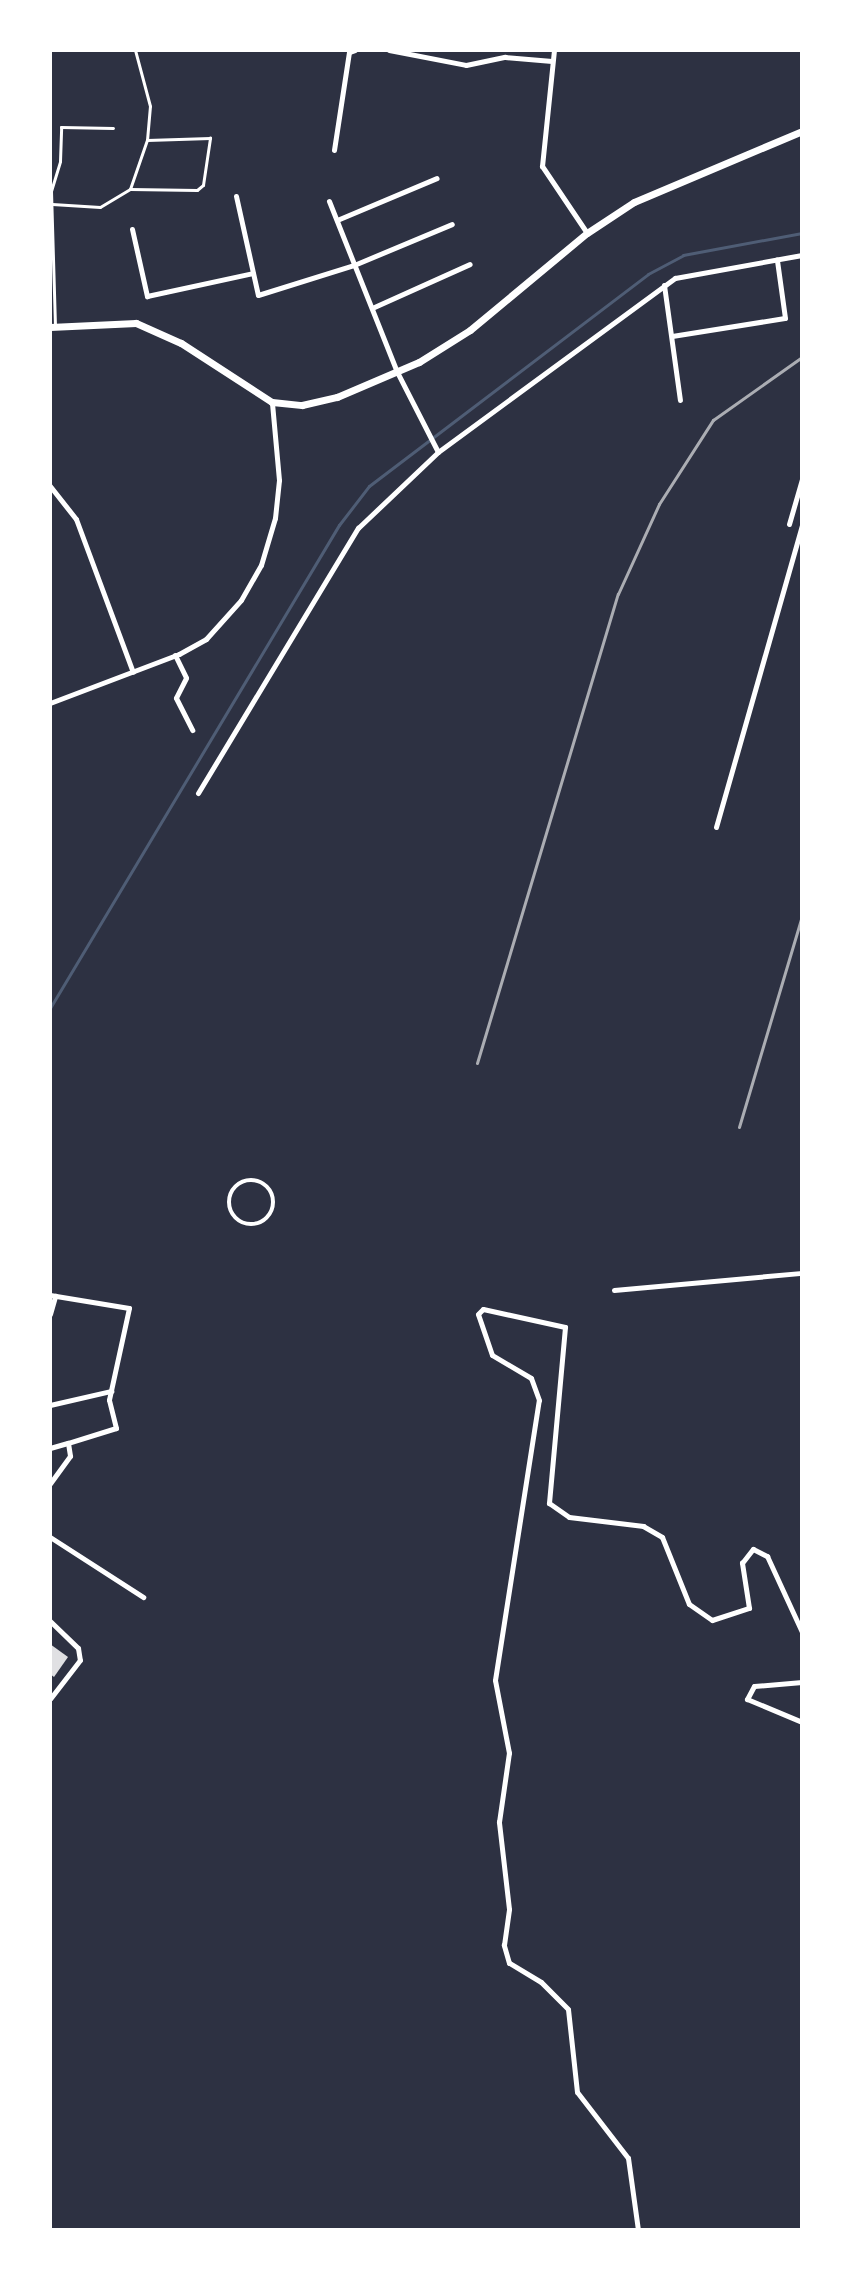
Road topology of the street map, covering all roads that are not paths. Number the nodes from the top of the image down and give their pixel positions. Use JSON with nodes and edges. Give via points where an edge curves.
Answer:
{"nodes":[{"id":1,"x":135,"y":50,"type":"edge"},
{"id":2,"x":355,"y":50,"type":"edge"},
{"id":3,"x":389,"y":50,"type":"edge"},
{"id":4,"x":554,"y":50,"type":"edge"},
{"id":5,"x":552,"y":61,"type":"junction"},
{"id":6,"x":113,"y":128,"type":"dead end"},
{"id":7,"x":802,"y":131,"type":"edge"},
{"id":8,"x":147,"y":140,"type":"junction"},
{"id":9,"x":334,"y":150,"type":"dead end"},
{"id":10,"x":437,"y":178,"type":"dead end"},
{"id":11,"x":130,"y":189,"type":"junction"},
{"id":12,"x":236,"y":196,"type":"dead end"},
{"id":13,"x":329,"y":201,"type":"dead end"},
{"id":14,"x":52,"y":204,"type":"edge"},
{"id":15,"x":337,"y":220,"type":"junction"},
{"id":16,"x":452,"y":224,"type":"dead end"},
{"id":17,"x":132,"y":229,"type":"dead end"},
{"id":18,"x":587,"y":233,"type":"junction"},
{"id":19,"x":802,"y":255,"type":"edge"},
{"id":20,"x":777,"y":260,"type":"junction"},
{"id":21,"x":470,"y":264,"type":"dead end"},
{"id":22,"x":354,"y":265,"type":"junction"},
{"id":23,"x":253,"y":273,"type":"junction"},
{"id":24,"x":664,"y":285,"type":"junction"},
{"id":25,"x":372,"y":308,"type":"junction"},
{"id":26,"x":53,"y":326,"type":"edge"},
{"id":27,"x":672,"y":336,"type":"junction"},
{"id":28,"x":397,"y":372,"type":"junction"},
{"id":29,"x":680,"y":400,"type":"dead end"},
{"id":30,"x":272,"y":402,"type":"junction"},
{"id":31,"x":438,"y":452,"type":"junction"},
{"id":32,"x":802,"y":479,"type":"edge"},
{"id":33,"x":50,"y":486,"type":"edge"},
{"id":34,"x":789,"y":524,"type":"dead end"},
{"id":35,"x":802,"y":525,"type":"edge"},
{"id":36,"x":175,"y":655,"type":"junction"},
{"id":37,"x":133,"y":672,"type":"junction"},
{"id":38,"x":50,"y":703,"type":"edge"},
{"id":39,"x":192,"y":730,"type":"dead end"},
{"id":40,"x":198,"y":793,"type":"dead end"},
{"id":41,"x":716,"y":827,"type":"dead end"},
{"id":42,"x":232,"y":1215,"type":"joint"},
{"id":43,"x":802,"y":1273,"type":"edge"},
{"id":44,"x":614,"y":1290,"type":"dead end"},
{"id":45,"x":52,"y":1295,"type":"edge"},
{"id":46,"x":50,"y":1314,"type":"edge"},
{"id":47,"x":111,"y":1391,"type":"junction"},
{"id":48,"x":50,"y":1405,"type":"edge"},
{"id":49,"x":68,"y":1443,"type":"junction"},
{"id":50,"x":50,"y":1448,"type":"edge"},
{"id":51,"x":50,"y":1484,"type":"edge"},
{"id":52,"x":50,"y":1537,"type":"edge"},
{"id":53,"x":143,"y":1597,"type":"dead end"},
{"id":54,"x":50,"y":1621,"type":"edge"},
{"id":55,"x":802,"y":1632,"type":"edge"},
{"id":56,"x":802,"y":1682,"type":"edge"},
{"id":57,"x":50,"y":1699,"type":"edge"},
{"id":58,"x":802,"y":1722,"type":"edge"},
{"id":59,"x":638,"y":2230,"type":"edge"}],
"edges":[{"from":1,"to":8,"type":"lane","via":[[150,106]]},
{"from":2,"to":9,"type":"street","via":[[349,52]]},
{"from":3,"to":5,"type":"street","via":[[466,65],[505,57]]},
{"from":4,"to":5,"type":"street"},
{"from":5,"to":18,"type":"street","via":[[542,166]]},
{"from":6,"to":14,"type":"lane","via":[[61,127]]},
{"from":7,"to":18,"type":"main road","via":[[659,188]]},
{"from":8,"to":11,"type":"lane"},
{"from":8,"to":11,"type":"lane","via":[[210,138],[207,179],[197,190]]},
{"from":10,"to":15,"type":"street"},
{"from":11,"to":14,"type":"lane","via":[[100,207]]},
{"from":12,"to":23,"type":"street"},
{"from":13,"to":15,"type":"street"},
{"from":14,"to":26,"type":"lane"},
{"from":15,"to":22,"type":"street"},
{"from":16,"to":22,"type":"street"},
{"from":17,"to":23,"type":"street","via":[[147,296]]},
{"from":18,"to":28,"type":"main road","via":[[470,330]]},
{"from":19,"to":20,"type":"street"},
{"from":20,"to":24,"type":"street","via":[[675,278]]},
{"from":20,"to":27,"type":"street","via":[[785,318]]},
{"from":21,"to":25,"type":"street"},
{"from":22,"to":23,"type":"street","via":[[258,295]]},
{"from":22,"to":25,"type":"street"},
{"from":24,"to":27,"type":"street"},
{"from":24,"to":31,"type":"street"},
{"from":25,"to":28,"type":"street"},
{"from":26,"to":30,"type":"main road","via":[[115,321],[155,329]]},
{"from":27,"to":29,"type":"street"},
{"from":28,"to":30,"type":"main road","via":[[337,397],[302,405]]},
{"from":28,"to":31,"type":"street"},
{"from":30,"to":36,"type":"street","via":[[279,480],[261,565],[241,600],[206,639]]},
{"from":31,"to":40,"type":"street","via":[[358,528]]},
{"from":32,"to":34,"type":"street"},
{"from":33,"to":37,"type":"street","via":[[76,519]]},
{"from":35,"to":41,"type":"street"},
{"from":36,"to":37,"type":"street"},
{"from":36,"to":39,"type":"street","via":[[186,678],[176,698]]},
{"from":37,"to":38,"type":"street"},
{"from":42,"to":42,"type":"street","via":[[246,1224],[263,1221],[272,1207],[269,1190],[255,1181],[238,1184],[229,1198]]},
{"from":43,"to":44,"type":"street"},
{"from":45,"to":46,"type":"street"},
{"from":45,"to":47,"type":"street","via":[[129,1308]]},
{"from":47,"to":48,"type":"street"},
{"from":47,"to":49,"type":"street","via":[[116,1428]]},
{"from":49,"to":50,"type":"street"},
{"from":49,"to":51,"type":"street","via":[[70,1456]]},
{"from":52,"to":53,"type":"street"},
{"from":54,"to":57,"type":"street","via":[[74,1643],[80,1660]]},
{"from":55,"to":59,"type":"street","via":[[767,1556],[753,1549],[742,1563],[749,1608],[712,1620],[689,1604],[662,1537],[643,1526],[569,1517],[549,1503],[565,1327],[483,1309],[478,1314],[492,1355],[531,1378],[539,1400],[495,1680],[509,1753],[499,1822],[509,1909],[504,1945],[509,1963],[541,1982],[568,2009],[577,2092],[628,2158]]},
{"from":56,"to":58,"type":"street","via":[[754,1686],[747,1699]]}]}
